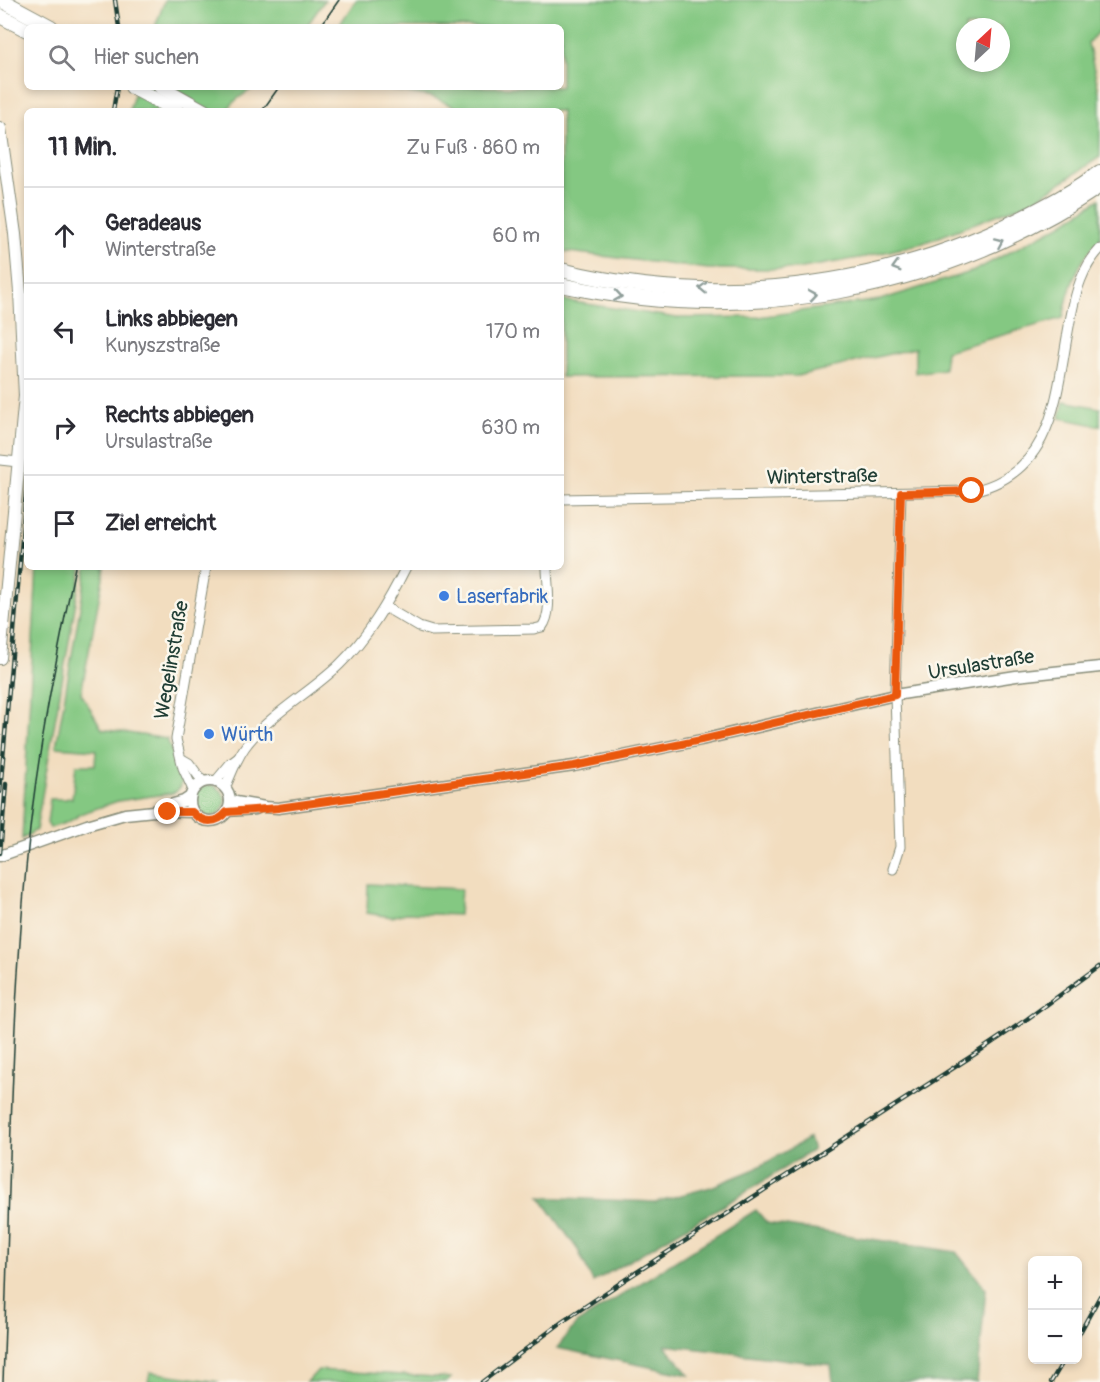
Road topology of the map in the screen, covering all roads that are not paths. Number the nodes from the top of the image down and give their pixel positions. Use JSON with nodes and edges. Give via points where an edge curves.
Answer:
{"nodes":[{"id":1,"x":1,"y":0,"type":"edge"},
{"id":2,"x":0,"y":16,"type":"edge"},
{"id":3,"x":45,"y":24,"type":"edge"},
{"id":4,"x":24,"y":28,"type":"edge"},
{"id":5,"x":138,"y":90,"type":"edge"},
{"id":6,"x":166,"y":90,"type":"edge"},
{"id":7,"x":171,"y":108,"type":"edge"},
{"id":8,"x":199,"y":108,"type":"edge"},
{"id":9,"x":0,"y":128,"type":"edge"},
{"id":10,"x":1100,"y":172,"type":"edge"},
{"id":11,"x":1100,"y":186,"type":"edge"},
{"id":12,"x":1100,"y":249,"type":"edge"},
{"id":13,"x":564,"y":271,"type":"edge"},
{"id":14,"x":564,"y":286,"type":"edge"},
{"id":15,"x":24,"y":370,"type":"edge"},
{"id":16,"x":24,"y":405,"type":"edge"},
{"id":17,"x":0,"y":460,"type":"edge"},
{"id":18,"x":18,"y":462,"type":"junction"},
{"id":19,"x":901,"y":493,"type":"junction"},
{"id":20,"x":564,"y":499,"type":"edge"},
{"id":21,"x":205,"y":570,"type":"edge"},
{"id":22,"x":404,"y":570,"type":"edge"},
{"id":23,"x":547,"y":570,"type":"edge"},
{"id":24,"x":385,"y":607,"type":"junction"},
{"id":25,"x":0,"y":658,"type":"edge"},
{"id":26,"x":1100,"y":667,"type":"edge"},
{"id":27,"x":895,"y":695,"type":"junction"},
{"id":28,"x":238,"y":758,"type":"junction"},
{"id":29,"x":182,"y":759,"type":"junction"},
{"id":30,"x":203,"y":782,"type":"junction"},
{"id":31,"x":215,"y":782,"type":"junction"},
{"id":32,"x":225,"y":788,"type":"junction"},
{"id":33,"x":191,"y":794,"type":"junction"},
{"id":34,"x":229,"y":806,"type":"junction"},
{"id":35,"x":154,"y":811,"type":"junction"},
{"id":36,"x":192,"y":812,"type":"junction"},
{"id":37,"x":0,"y":856,"type":"edge"},
{"id":38,"x":893,"y":869,"type":"dead end"}],
"edges":[{"from":1,"to":3,"type":"main road"},
{"from":2,"to":4,"type":"main road"},
{"from":5,"to":7,"type":"main road"},
{"from":6,"to":8,"type":"main road"},
{"from":9,"to":15,"type":"main road","via":[[15,234]]},
{"from":10,"to":13,"type":"main road","one_way":true,"via":[[1052,203],[965,244],[838,280],[793,286],[700,288]]},
{"from":14,"to":11,"type":"main road","one_way":true,"via":[[635,299],[696,303],[763,301],[832,292],[896,279],[982,249],[1021,232]]},
{"from":12,"to":19,"type":"street","name":"Winterstraße","via":[[1080,281],[1050,421],[1027,463],[1009,478],[984,489]]},
{"from":16,"to":18,"type":"main road"},
{"from":17,"to":18,"type":"street"},
{"from":18,"to":25,"type":"main road"},
{"from":19,"to":20,"type":"street","name":"Winterstraße"},
{"from":19,"to":27,"type":"street"},
{"from":21,"to":29,"type":"street","name":"Wegelinstraße","via":[[176,739]]},
{"from":22,"to":24,"type":"street"},
{"from":23,"to":24,"type":"street","via":[[546,621],[534,629],[432,631]]},
{"from":24,"to":28,"type":"street","via":[[351,653],[260,729]]},
{"from":26,"to":27,"type":"street","name":"Ursulastraße"},
{"from":27,"to":34,"type":"street","name":"Ursulastraße","via":[[574,766],[278,808]]},
{"from":27,"to":38,"type":"street","via":[[900,847]]},
{"from":28,"to":31,"type":"street"},
{"from":28,"to":32,"type":"street"},
{"from":29,"to":30,"type":"street"},
{"from":29,"to":33,"type":"street","name":"Wegelinstraße"},
{"from":30,"to":31,"type":"street"},
{"from":30,"to":33,"type":"street","name":"Ursulastraße"},
{"from":31,"to":32,"type":"street"},
{"from":32,"to":34,"type":"street"},
{"from":33,"to":35,"type":"street","name":"Ursulastraße","via":[[184,801]]},
{"from":33,"to":36,"type":"street"},
{"from":34,"to":36,"type":"street","name":"Ursulastraße","via":[[220,818],[208,822]]},
{"from":35,"to":36,"type":"street","name":"Ursulastraße"},
{"from":35,"to":37,"type":"street","name":"Ursulastraße","via":[[87,825]]}]}
